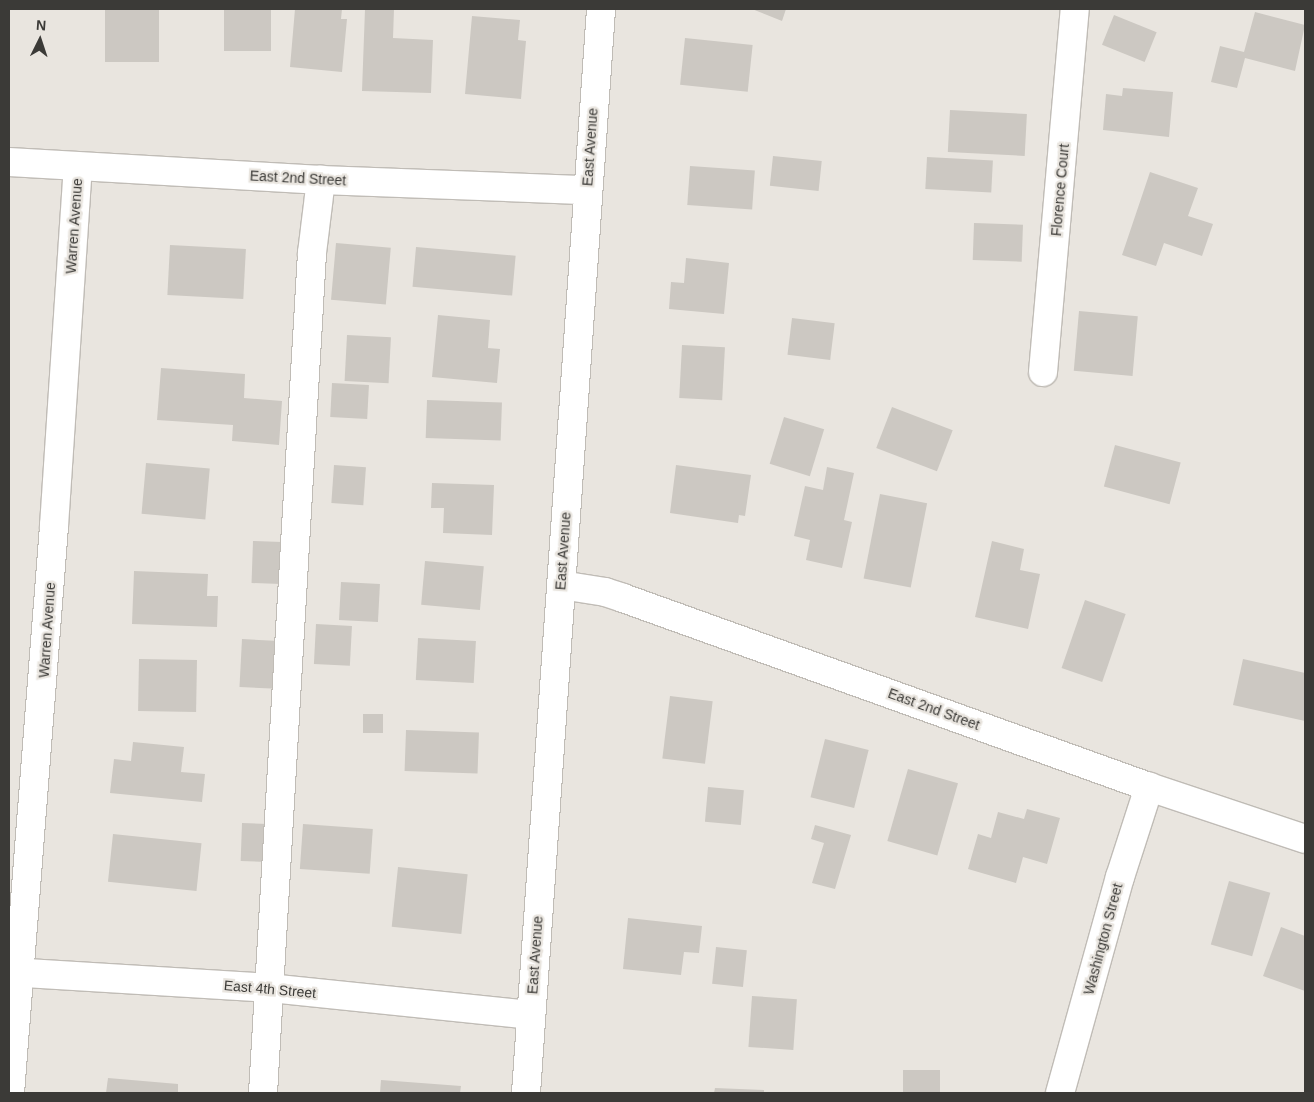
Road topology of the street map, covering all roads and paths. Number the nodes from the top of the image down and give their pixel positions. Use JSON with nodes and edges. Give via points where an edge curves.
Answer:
{"nodes":[{"id":1,"x":601,"y":9,"type":"edge"},
{"id":2,"x":1075,"y":9,"type":"edge"},
{"id":3,"x":9,"y":162,"type":"edge"},
{"id":4,"x":78,"y":167,"type":"junction"},
{"id":5,"x":322,"y":180,"type":"junction"},
{"id":6,"x":587,"y":190,"type":"junction"},
{"id":7,"x":1043,"y":372,"type":"dead end"},
{"id":8,"x":561,"y":585,"type":"junction"},
{"id":9,"x":1149,"y":787,"type":"junction"},
{"id":10,"x":1305,"y":839,"type":"edge"},
{"id":11,"x":15,"y":972,"type":"edge"},
{"id":12,"x":270,"y":988,"type":"junction"},
{"id":13,"x":531,"y":1015,"type":"junction"},
{"id":14,"x":10,"y":1093,"type":"edge"},
{"id":15,"x":262,"y":1093,"type":"edge"},
{"id":16,"x":526,"y":1093,"type":"edge"},
{"id":17,"x":1060,"y":1093,"type":"edge"}],
"edges":[{"from":1,"to":6,"type":"street","name":"East Avenue"},
{"from":2,"to":7,"type":"street","name":"Florence Court"},
{"from":3,"to":4,"type":"street","name":"East 2nd Street"},
{"from":4,"to":5,"type":"street","name":"East 2nd Street"},
{"from":4,"to":11,"type":"street","name":"Warren Avenue","via":[[55,516]]},
{"from":5,"to":6,"type":"street","name":"East 2nd Street"},
{"from":5,"to":12,"type":"street","via":[[312,253]]},
{"from":6,"to":8,"type":"street","name":"East Avenue"},
{"from":8,"to":9,"type":"street","name":"East 2nd Street","via":[[623,598]]},
{"from":8,"to":13,"type":"street","name":"East Avenue"},
{"from":9,"to":10,"type":"street","name":"East 2nd Street"},
{"from":9,"to":17,"type":"street","name":"Washington Street","via":[[1120,877]]},
{"from":11,"to":12,"type":"street","name":"East 4th Street"},
{"from":11,"to":14,"type":"street","name":"Warren Avenue"},
{"from":12,"to":13,"type":"street","name":"East 4th Street"},
{"from":12,"to":15,"type":"street"},
{"from":13,"to":16,"type":"street","name":"East Avenue"}]}
